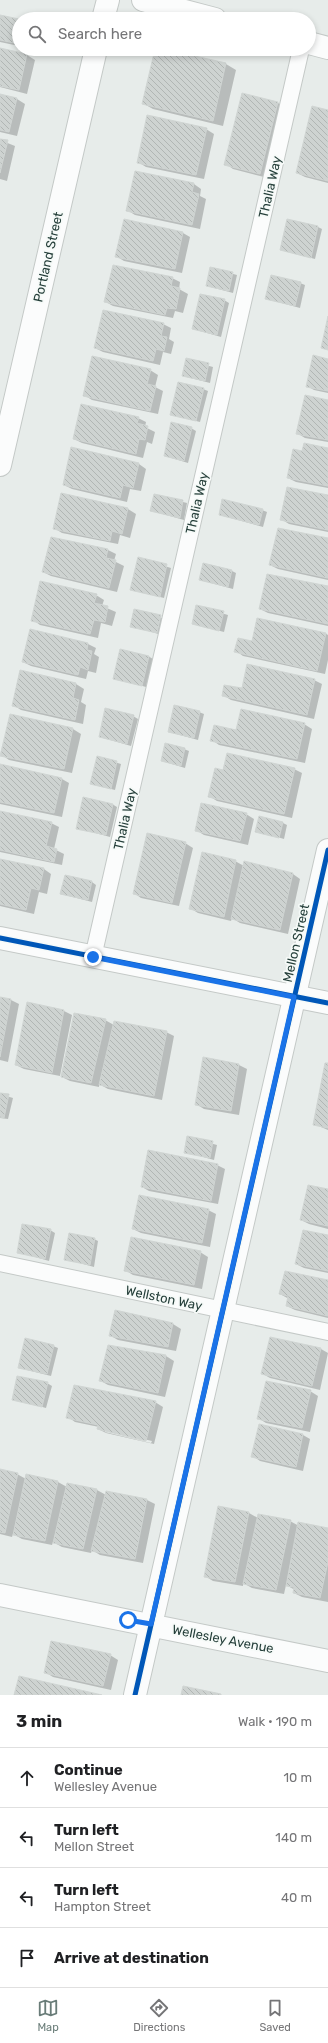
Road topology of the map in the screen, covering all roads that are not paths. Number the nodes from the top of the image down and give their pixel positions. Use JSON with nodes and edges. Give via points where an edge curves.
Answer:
{"nodes":[{"id":1,"x":108,"y":0,"type":"edge"},
{"id":2,"x":142,"y":0,"type":"edge"},
{"id":3,"x":105,"y":12,"type":"edge"},
{"id":4,"x":188,"y":12,"type":"edge"},
{"id":5,"x":316,"y":45,"type":"edge"},
{"id":6,"x":328,"y":48,"type":"edge"},
{"id":7,"x":94,"y":56,"type":"edge"},
{"id":8,"x":299,"y":56,"type":"edge"},
{"id":9,"x":0,"y":465,"type":"edge"},
{"id":10,"x":328,"y":850,"type":"edge"},
{"id":11,"x":0,"y":938,"type":"edge"},
{"id":12,"x":93,"y":957,"type":"junction"},
{"id":13,"x":294,"y":997,"type":"junction"},
{"id":14,"x":328,"y":1003,"type":"edge"},
{"id":15,"x":0,"y":1263,"type":"edge"},
{"id":16,"x":223,"y":1310,"type":"junction"},
{"id":17,"x":328,"y":1332,"type":"edge"},
{"id":18,"x":0,"y":1595,"type":"edge"},
{"id":19,"x":151,"y":1624,"type":"junction"},
{"id":20,"x":328,"y":1660,"type":"edge"},
{"id":21,"x":135,"y":1695,"type":"edge"}],
"edges":[{"from":1,"to":3,"type":"street"},
{"from":2,"to":4,"type":"street"},
{"from":5,"to":6,"type":"street"},
{"from":7,"to":9,"type":"street","name":"Portland Street"},
{"from":8,"to":12,"type":"lane","name":"Thalia Way"},
{"from":10,"to":13,"type":"street","name":"Mellon Street"},
{"from":11,"to":12,"type":"street"},
{"from":12,"to":13,"type":"street"},
{"from":13,"to":14,"type":"street"},
{"from":13,"to":16,"type":"street","name":"Mellon Street"},
{"from":15,"to":16,"type":"lane","name":"Wellston Way"},
{"from":16,"to":17,"type":"lane","name":"Wellston Way"},
{"from":16,"to":19,"type":"street","name":"Mellon Street"},
{"from":18,"to":19,"type":"street","name":"Wellesley Avenue"},
{"from":19,"to":20,"type":"street","name":"Wellesley Avenue"},
{"from":19,"to":21,"type":"street","name":"Mellon Street"}]}
